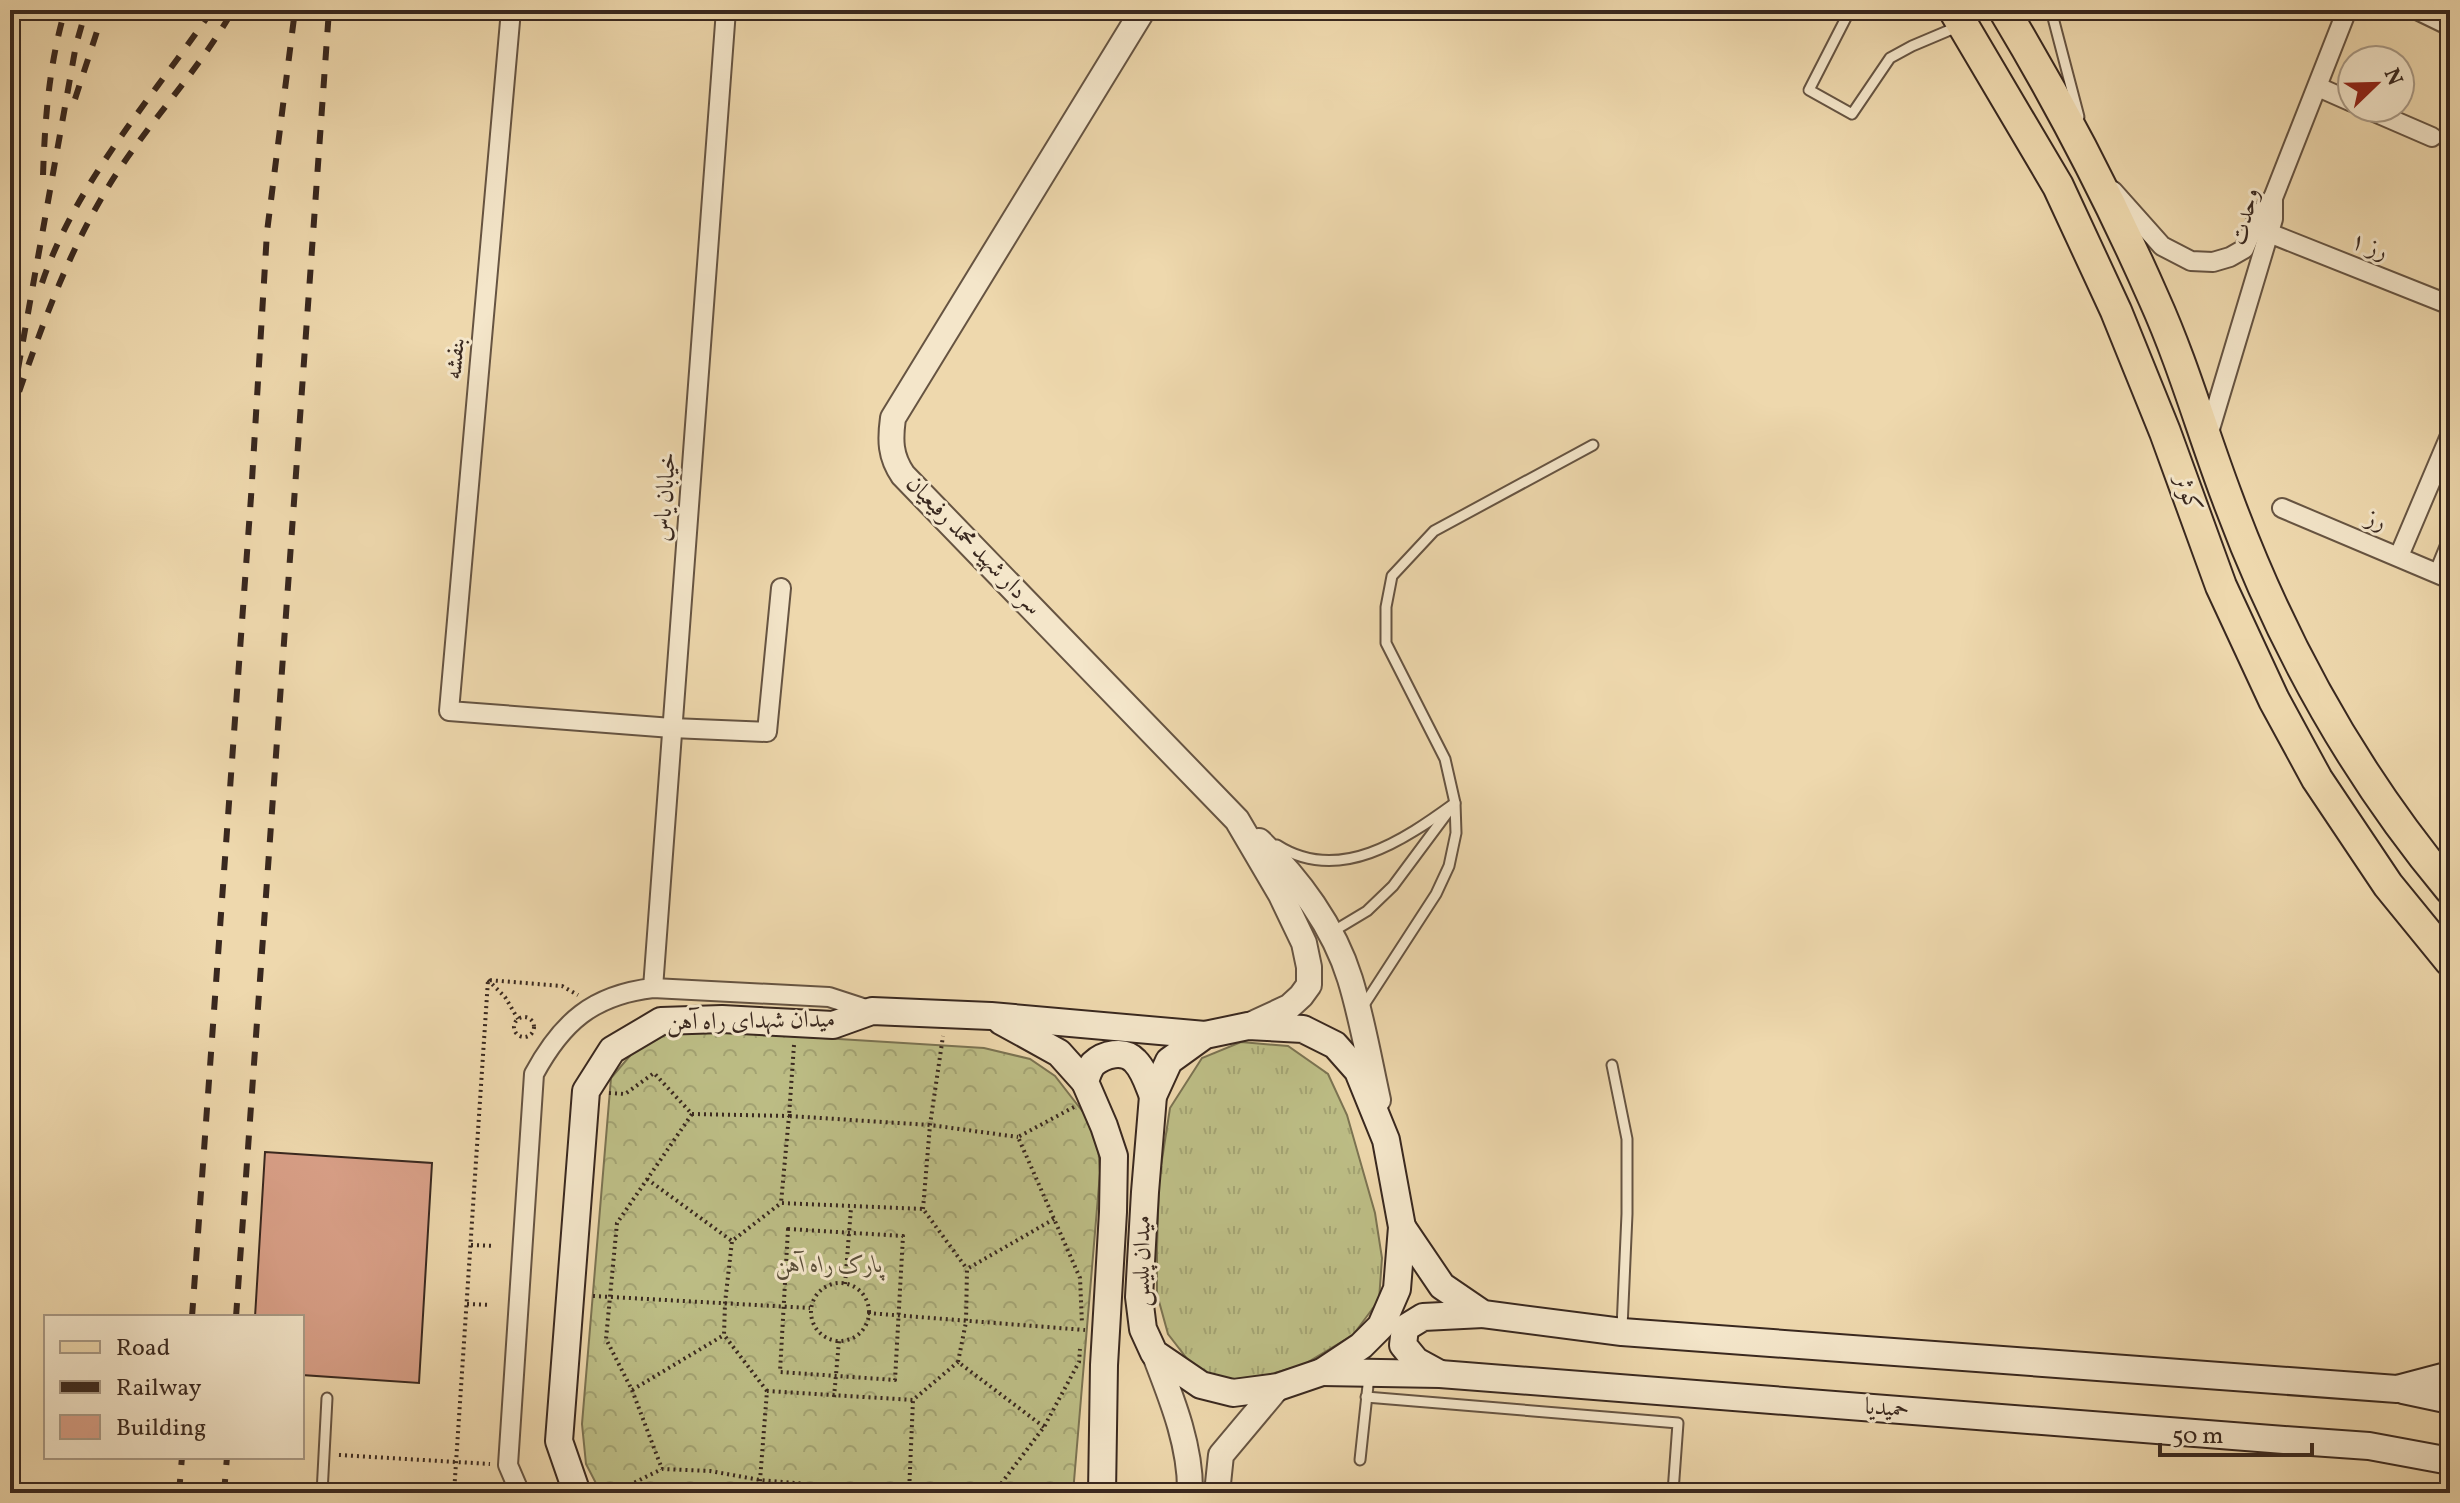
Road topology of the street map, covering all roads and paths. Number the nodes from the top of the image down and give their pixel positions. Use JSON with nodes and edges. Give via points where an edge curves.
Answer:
{"nodes":[{"id":1,"x":511,"y":10,"type":"edge"},
{"id":2,"x":726,"y":10,"type":"edge"},
{"id":3,"x":1143,"y":10,"type":"edge"},
{"id":4,"x":1850,"y":10,"type":"edge"},
{"id":5,"x":2004,"y":10,"type":"edge"},
{"id":6,"x":2051,"y":10,"type":"edge"},
{"id":7,"x":2347,"y":10,"type":"edge"},
{"id":8,"x":2420,"y":11,"type":"edge"},
{"id":9,"x":1959,"y":17,"type":"edge"},
{"id":10,"x":2450,"y":26,"type":"edge"},
{"id":11,"x":2318,"y":87,"type":"junction"},
{"id":12,"x":2336,"y":95,"type":"edge"},
{"id":13,"x":2402,"y":124,"type":"edge"},
{"id":14,"x":2432,"y":137,"type":"dead end"},
{"id":15,"x":2092,"y":167,"type":"junction"},
{"id":16,"x":2273,"y":198,"type":"junction"},
{"id":17,"x":2269,"y":233,"type":"junction"},
{"id":18,"x":2450,"y":305,"type":"edge"},
{"id":19,"x":2449,"y":438,"type":"edge"},
{"id":20,"x":2207,"y":440,"type":"junction"},
{"id":21,"x":1593,"y":445,"type":"dead end"},
{"id":22,"x":2282,"y":508,"type":"dead end"},
{"id":23,"x":2450,"y":546,"type":"edge"},
{"id":24,"x":2399,"y":556,"type":"junction"},
{"id":25,"x":2444,"y":576,"type":"edge"},
{"id":26,"x":781,"y":588,"type":"dead end"},
{"id":27,"x":672,"y":728,"type":"junction"},
{"id":28,"x":1455,"y":803,"type":"junction"},
{"id":29,"x":1237,"y":820,"type":"junction"},
{"id":30,"x":2450,"y":889,"type":"edge"},
{"id":31,"x":1330,"y":933,"type":"junction"},
{"id":32,"x":2450,"y":961,"type":"edge"},
{"id":33,"x":488,"y":980,"type":"junction"},
{"id":34,"x":653,"y":988,"type":"junction"},
{"id":35,"x":595,"y":1003,"type":"junction"},
{"id":36,"x":872,"y":1011,"type":"junction"},
{"id":37,"x":1359,"y":1013,"type":"junction"},
{"id":38,"x":947,"y":1014,"type":"junction"},
{"id":39,"x":991,"y":1016,"type":"junction"},
{"id":40,"x":518,"y":1019,"type":"junction"},
{"id":41,"x":796,"y":1024,"type":"junction"},
{"id":42,"x":1248,"y":1026,"type":"junction"},
{"id":43,"x":1205,"y":1035,"type":"junction"},
{"id":44,"x":1612,"y":1065,"type":"dead end"},
{"id":45,"x":1088,"y":1090,"type":"junction"},
{"id":46,"x":586,"y":1091,"type":"junction"},
{"id":47,"x":1153,"y":1096,"type":"junction"},
{"id":48,"x":692,"y":1114,"type":"junction"},
{"id":49,"x":789,"y":1116,"type":"junction"},
{"id":50,"x":930,"y":1125,"type":"junction"},
{"id":51,"x":1018,"y":1137,"type":"junction"},
{"id":52,"x":1386,"y":1140,"type":"junction"},
{"id":53,"x":647,"y":1179,"type":"junction"},
{"id":54,"x":781,"y":1203,"type":"junction"},
{"id":55,"x":851,"y":1208,"type":"junction"},
{"id":56,"x":923,"y":1209,"type":"junction"},
{"id":57,"x":1054,"y":1219,"type":"junction"},
{"id":58,"x":1402,"y":1227,"type":"junction"},
{"id":59,"x":850,"y":1232,"type":"junction"},
{"id":60,"x":732,"y":1241,"type":"junction"},
{"id":61,"x":471,"y":1245,"type":"junction"},
{"id":62,"x":494,"y":1246,"type":"dead end"},
{"id":63,"x":967,"y":1269,"type":"junction"},
{"id":64,"x":845,"y":1284,"type":"junction"},
{"id":65,"x":571,"y":1295,"type":"junction"},
{"id":66,"x":610,"y":1297,"type":"junction"},
{"id":67,"x":725,"y":1303,"type":"junction"},
{"id":68,"x":467,"y":1304,"type":"junction"},
{"id":69,"x":490,"y":1305,"type":"dead end"},
{"id":70,"x":784,"y":1307,"type":"junction"},
{"id":71,"x":810,"y":1308,"type":"junction"},
{"id":72,"x":868,"y":1313,"type":"junction"},
{"id":73,"x":1483,"y":1314,"type":"junction"},
{"id":74,"x":899,"y":1316,"type":"junction"},
{"id":75,"x":966,"y":1322,"type":"junction"},
{"id":76,"x":1093,"y":1330,"type":"junction"},
{"id":77,"x":1622,"y":1332,"type":"junction"},
{"id":78,"x":724,"y":1335,"type":"junction"},
{"id":79,"x":839,"y":1341,"type":"junction"},
{"id":80,"x":1154,"y":1353,"type":"junction"},
{"id":81,"x":958,"y":1362,"type":"junction"},
{"id":82,"x":1322,"y":1372,"type":"junction"},
{"id":83,"x":1440,"y":1374,"type":"junction"},
{"id":84,"x":2450,"y":1375,"type":"edge"},
{"id":85,"x":836,"y":1376,"type":"junction"},
{"id":86,"x":1368,"y":1384,"type":"junction"},
{"id":87,"x":1278,"y":1387,"type":"junction"},
{"id":88,"x":2397,"y":1389,"type":"junction"},
{"id":89,"x":632,"y":1390,"type":"junction"},
{"id":90,"x":767,"y":1391,"type":"junction"},
{"id":91,"x":834,"y":1397,"type":"junction"},
{"id":92,"x":327,"y":1398,"type":"dead end"},
{"id":93,"x":913,"y":1400,"type":"junction"},
{"id":94,"x":2450,"y":1400,"type":"edge"},
{"id":95,"x":1044,"y":1427,"type":"junction"},
{"id":96,"x":324,"y":1454,"type":"junction"},
{"id":97,"x":1360,"y":1460,"type":"dead end"},
{"id":98,"x":2450,"y":1461,"type":"edge"},
{"id":99,"x":457,"y":1462,"type":"junction"},
{"id":100,"x":508,"y":1465,"type":"junction"},
{"id":101,"x":662,"y":1469,"type":"junction"},
{"id":102,"x":760,"y":1480,"type":"junction"},
{"id":103,"x":1673,"y":1492,"type":"edge"},
{"id":104,"x":322,"y":1493,"type":"edge"},
{"id":105,"x":454,"y":1493,"type":"edge"},
{"id":106,"x":520,"y":1493,"type":"edge"},
{"id":107,"x":577,"y":1493,"type":"edge"},
{"id":108,"x":613,"y":1493,"type":"edge"},
{"id":109,"x":759,"y":1493,"type":"edge"},
{"id":110,"x":909,"y":1493,"type":"edge"},
{"id":111,"x":994,"y":1493,"type":"edge"},
{"id":112,"x":1102,"y":1493,"type":"edge"},
{"id":113,"x":1190,"y":1493,"type":"edge"},
{"id":114,"x":1217,"y":1493,"type":"edge"},
{"id":115,"x":1630,"y":1493,"type":"edge"},
{"id":116,"x":1687,"y":1493,"type":"edge"}],
"edges":[{"from":1,"to":27,"type":"street","name":"بنفشه","via":[[449,711]]},
{"from":2,"to":27,"type":"street","name":"خیابان یاس"},
{"from":3,"to":29,"type":"street","name":"سردار شهید محمد رفیعیان","via":[[893,418],[890,439],[894,462],[903,475]]},
{"from":4,"to":9,"type":"lane","via":[[1809,90],[1852,114],[1890,58]]},
{"from":5,"to":15,"type":"main road","name":"کوثر"},
{"from":6,"to":15,"type":"lane"},
{"from":7,"to":11,"type":"street","name":"وحدت"},
{"from":8,"to":10,"type":"street"},
{"from":9,"to":32,"type":"main road","name":"کوثر","via":[[2058,186],[2165,432],[2221,586],[2274,700],[2317,779],[2388,885]]},
{"from":11,"to":12,"type":"street"},
{"from":11,"to":16,"type":"street","name":"وحدت"},
{"from":13,"to":14,"type":"street"},
{"from":15,"to":16,"type":"street","via":[[2162,246],[2191,261],[2213,262],[2244,249]]},
{"from":15,"to":20,"type":"main road","name":"کوثر","via":[[2155,301]]},
{"from":16,"to":17,"type":"street","name":"وحدت"},
{"from":17,"to":18,"type":"street","name":"رز ۱"},
{"from":17,"to":20,"type":"street","name":"وحدت"},
{"from":19,"to":24,"type":"street"},
{"from":20,"to":30,"type":"main road","name":"کوثر","via":[[2260,579],[2309,680],[2353,758]]},
{"from":21,"to":28,"type":"lane","via":[[1434,531],[1392,576],[1386,643],[1445,759]]},
{"from":22,"to":24,"type":"street","name":"رز"},
{"from":23,"to":25,"type":"street"},
{"from":24,"to":25,"type":"street","name":"رز"},
{"from":26,"to":27,"type":"street","via":[[767,732]]},
{"from":27,"to":34,"type":"street","name":"خیابان یاس"},
{"from":28,"to":29,"type":"lane","via":[[1412,834],[1335,862],[1294,856]]},
{"from":28,"to":31,"type":"lane","via":[[1393,886],[1367,911]]},
{"from":28,"to":37,"type":"lane","via":[[1449,866]]},
{"from":29,"to":31,"type":"street","via":[[1279,859]]},
{"from":29,"to":42,"type":"street","name":"سردار شهید محمد رفیعیان","via":[[1281,895],[1304,943],[1309,967],[1309,985],[1301,996]]},
{"from":31,"to":37,"type":"street","via":[[1350,976]]},
{"from":33,"to":35,"type":"path","via":[[562,986]]},
{"from":33,"to":40,"type":"path"},
{"from":33,"to":61,"type":"path"},
{"from":34,"to":35,"type":"street"},
{"from":34,"to":36,"type":"street","via":[[829,997]]},
{"from":35,"to":100,"type":"street","via":[[567,1025],[534,1074]]},
{"from":36,"to":38,"type":"main road","name":"میدان شهدای راه آهن"},
{"from":36,"to":41,"type":"main road","name":"میدان شهدای راه آهن","via":[[833,1025]]},
{"from":37,"to":52,"type":"street"},
{"from":38,"to":39,"type":"main road","name":"میدان شهدای راه آهن"},
{"from":38,"to":50,"type":"path"},
{"from":39,"to":43,"type":"main road","name":"میدان شهدای راه آهن"},
{"from":39,"to":45,"type":"main road","via":[[1059,1053]]},
{"from":40,"to":40,"type":"path","via":[[514,1030],[529,1035],[530,1019]]},
{"from":41,"to":46,"type":"main road","name":"میدان شهدای راه آهن","via":[[661,1021],[612,1050]]},
{"from":41,"to":49,"type":"path"},
{"from":42,"to":43,"type":"main road","name":"میدان پلیس"},
{"from":42,"to":52,"type":"main road","name":"میدان پلیس","via":[[1303,1029],[1335,1045],[1358,1071]]},
{"from":43,"to":47,"type":"main road","name":"میدان پلیس","via":[[1169,1061]]},
{"from":44,"to":77,"type":"lane","via":[[1627,1139]]},
{"from":45,"to":47,"type":"main road","via":[[1095,1063],[1117,1054],[1132,1057]]},
{"from":45,"to":51,"type":"path"},
{"from":45,"to":76,"type":"main road","via":[[1114,1156],[1113,1212]]},
{"from":46,"to":48,"type":"path","via":[[625,1094],[654,1073]]},
{"from":46,"to":65,"type":"main road","name":"میدان شهدای راه آهن"},
{"from":47,"to":80,"type":"main road","name":"میدان پلیس","via":[[1139,1297],[1143,1329]]},
{"from":48,"to":49,"type":"path"},
{"from":48,"to":53,"type":"path"},
{"from":49,"to":50,"type":"path"},
{"from":49,"to":54,"type":"path"},
{"from":50,"to":51,"type":"path"},
{"from":50,"to":56,"type":"path"},
{"from":51,"to":57,"type":"path"},
{"from":52,"to":58,"type":"main road","name":"میدان پلیس"},
{"from":53,"to":60,"type":"path"},
{"from":53,"to":66,"type":"path","via":[[617,1223]]},
{"from":54,"to":55,"type":"path"},
{"from":54,"to":60,"type":"path"},
{"from":55,"to":56,"type":"path"},
{"from":55,"to":59,"type":"path"},
{"from":56,"to":63,"type":"path"},
{"from":57,"to":63,"type":"path"},
{"from":57,"to":76,"type":"path","via":[[1080,1278]]},
{"from":58,"to":73,"type":"main road","via":[[1442,1286]]},
{"from":58,"to":82,"type":"main road","name":"میدان پلیس","via":[[1397,1289],[1381,1326]]},
{"from":59,"to":64,"type":"path"},
{"from":59,"to":70,"type":"path","via":[[788,1229]]},
{"from":59,"to":74,"type":"path","via":[[903,1236]]},
{"from":60,"to":67,"type":"path"},
{"from":61,"to":62,"type":"path"},
{"from":61,"to":68,"type":"path"},
{"from":63,"to":75,"type":"path"},
{"from":64,"to":71,"type":"path","via":[[826,1286]]},
{"from":64,"to":72,"type":"path","via":[[864,1295]]},
{"from":65,"to":66,"type":"path"},
{"from":65,"to":107,"type":"main road","name":"میدان شهدای راه آهن","via":[[559,1441]]},
{"from":66,"to":67,"type":"path"},
{"from":66,"to":89,"type":"path","via":[[606,1339]]},
{"from":67,"to":70,"type":"path"},
{"from":67,"to":78,"type":"path"},
{"from":68,"to":69,"type":"path"},
{"from":68,"to":99,"type":"path"},
{"from":70,"to":71,"type":"path"},
{"from":70,"to":85,"type":"path","via":[[780,1372]]},
{"from":71,"to":79,"type":"path","via":[[820,1334]]},
{"from":72,"to":74,"type":"path"},
{"from":72,"to":79,"type":"path","via":[[859,1334]]},
{"from":73,"to":77,"type":"main road"},
{"from":73,"to":83,"type":"main road","via":[[1423,1317],[1405,1328],[1403,1345],[1416,1361]]},
{"from":74,"to":75,"type":"path"},
{"from":74,"to":85,"type":"path","via":[[895,1380]]},
{"from":75,"to":76,"type":"path"},
{"from":75,"to":81,"type":"path"},
{"from":76,"to":95,"type":"path"},
{"from":76,"to":112,"type":"main road"},
{"from":77,"to":88,"type":"main road"},
{"from":78,"to":89,"type":"path"},
{"from":78,"to":90,"type":"path"},
{"from":79,"to":85,"type":"path"},
{"from":80,"to":87,"type":"main road","name":"میدان پلیس","via":[[1201,1385],[1233,1393]]},
{"from":80,"to":113,"type":"street","via":[[1179,1422]]},
{"from":81,"to":93,"type":"path"},
{"from":81,"to":95,"type":"path"},
{"from":82,"to":86,"type":"main road","name":"حمیدیا"},
{"from":82,"to":87,"type":"main road","name":"میدان پلیس"},
{"from":83,"to":86,"type":"main road","name":"حمیدیا"},
{"from":83,"to":98,"type":"main road","name":"حمیدیا","via":[[2369,1446]]},
{"from":84,"to":88,"type":"main road"},
{"from":85,"to":91,"type":"path"},
{"from":86,"to":97,"type":"lane"},
{"from":86,"to":103,"type":"lane","via":[[1678,1423]]},
{"from":87,"to":114,"type":"street","via":[[1221,1455]]},
{"from":88,"to":94,"type":"main road"},
{"from":89,"to":101,"type":"path"},
{"from":90,"to":91,"type":"path"},
{"from":90,"to":102,"type":"path"},
{"from":91,"to":93,"type":"path"},
{"from":92,"to":96,"type":"lane"},
{"from":93,"to":110,"type":"path"},
{"from":95,"to":111,"type":"path"},
{"from":96,"to":99,"type":"path"},
{"from":96,"to":104,"type":"lane"},
{"from":99,"to":100,"type":"path"},
{"from":99,"to":105,"type":"path"},
{"from":100,"to":106,"type":"street"},
{"from":101,"to":102,"type":"path"},
{"from":101,"to":108,"type":"path"},
{"from":102,"to":109,"type":"path"},
{"from":102,"to":110,"type":"path"},
{"from":103,"to":115,"type":"lane"},
{"from":103,"to":116,"type":"lane"}]}
